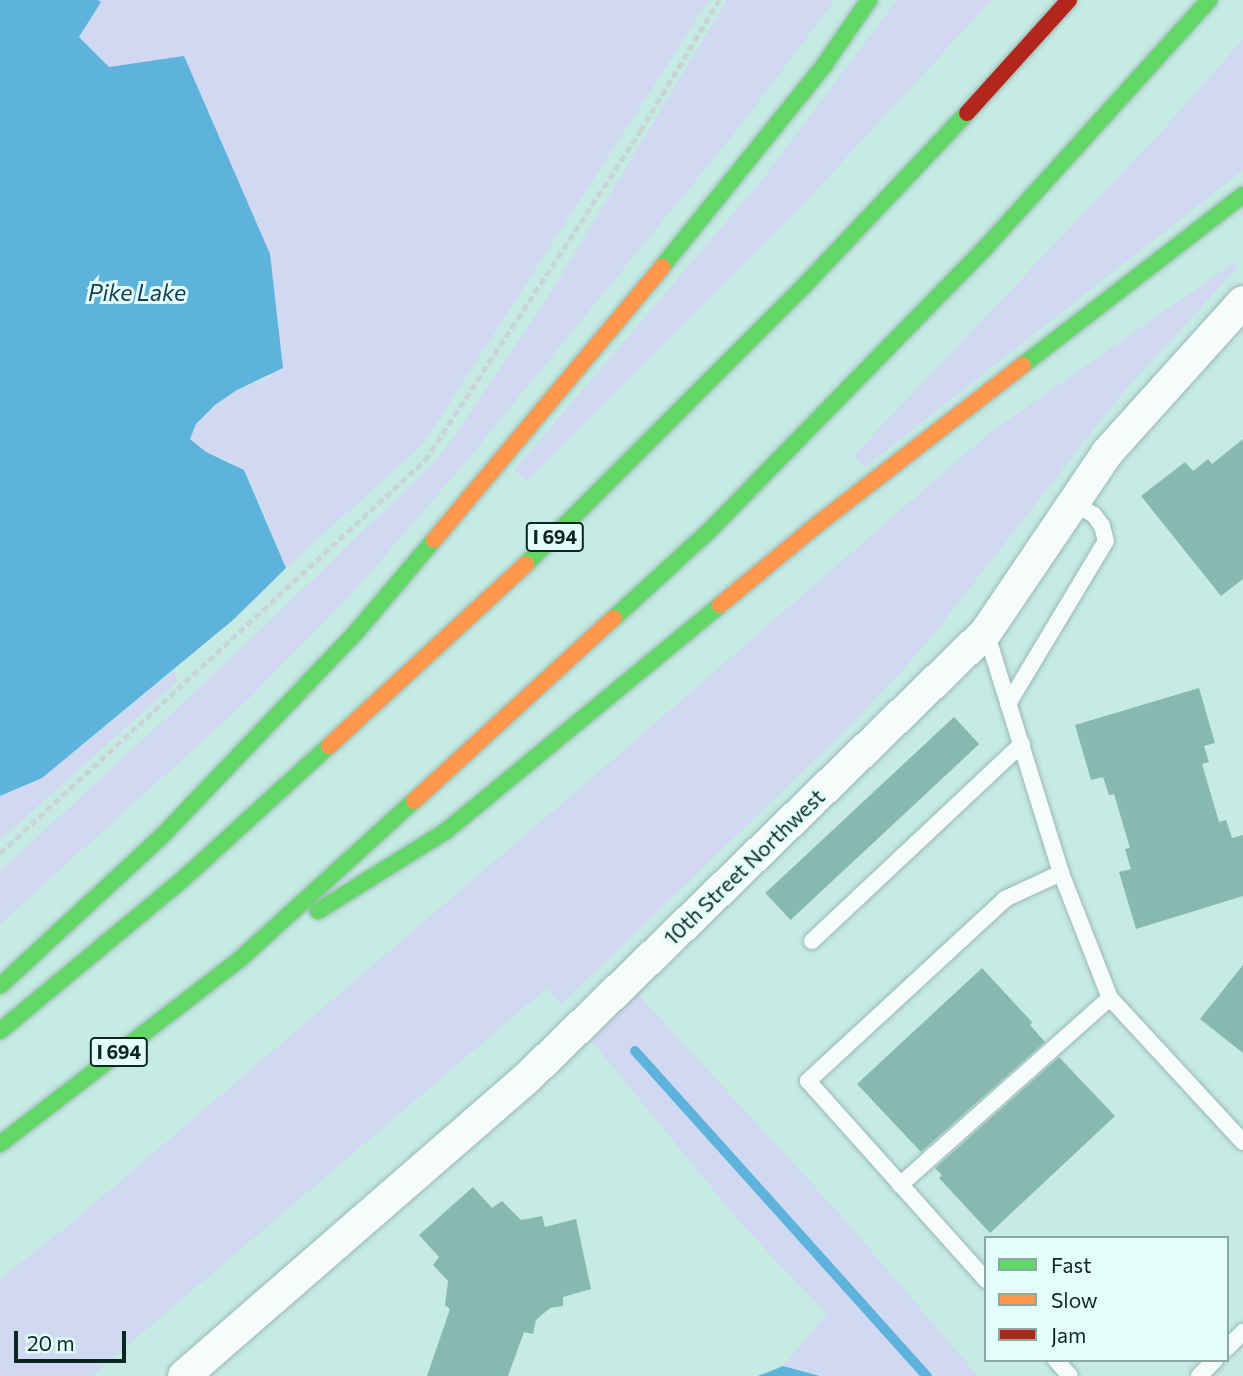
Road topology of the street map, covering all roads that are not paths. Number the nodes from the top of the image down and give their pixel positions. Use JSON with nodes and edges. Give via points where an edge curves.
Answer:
{"nodes":[{"id":1,"x":869,"y":0,"type":"edge"},
{"id":2,"x":1069,"y":0,"type":"edge"},
{"id":3,"x":1209,"y":0,"type":"edge"},
{"id":4,"x":1243,"y":195,"type":"edge"},
{"id":5,"x":1243,"y":302,"type":"edge"},
{"id":6,"x":1073,"y":503,"type":"junction"},
{"id":7,"x":986,"y":632,"type":"junction"},
{"id":8,"x":1008,"y":704,"type":"junction"},
{"id":9,"x":1022,"y":744,"type":"junction"},
{"id":10,"x":1061,"y":873,"type":"junction"},
{"id":11,"x":811,"y":941,"type":"dead end"},
{"id":12,"x":239,"y":960,"type":"junction"},
{"id":13,"x":0,"y":986,"type":"edge"},
{"id":14,"x":1110,"y":998,"type":"junction"},
{"id":15,"x":0,"y":1031,"type":"edge"},
{"id":16,"x":1243,"y":1142,"type":"edge"},
{"id":17,"x":0,"y":1144,"type":"edge"},
{"id":18,"x":900,"y":1185,"type":"junction"},
{"id":19,"x":984,"y":1278,"type":"edge"},
{"id":20,"x":1243,"y":1332,"type":"edge"},
{"id":21,"x":1229,"y":1346,"type":"edge"},
{"id":22,"x":1058,"y":1362,"type":"edge"},
{"id":23,"x":1213,"y":1362,"type":"edge"},
{"id":24,"x":184,"y":1376,"type":"edge"},
{"id":25,"x":1070,"y":1376,"type":"edge"},
{"id":26,"x":1199,"y":1376,"type":"edge"}],
"edges":[{"from":1,"to":13,"type":"highway","via":[[825,64],[586,361],[356,631],[163,835]]},
{"from":2,"to":15,"type":"highway","number":"I 694","via":[[823,267],[491,600],[182,880]]},
{"from":3,"to":12,"type":"highway","number":"I 694","via":[[986,247],[709,531]]},
{"from":4,"to":12,"type":"highway","via":[[818,524],[446,831]]},
{"from":5,"to":6,"type":"street","name":"10th Street Northwest","via":[[1107,453]]},
{"from":6,"to":7,"type":"street","name":"10th Street Northwest"},
{"from":6,"to":8,"type":"lane","via":[[1094,515],[1106,541]]},
{"from":7,"to":8,"type":"lane"},
{"from":7,"to":24,"type":"street","name":"10th Street Northwest","via":[[526,1079]]},
{"from":8,"to":9,"type":"lane"},
{"from":9,"to":10,"type":"lane"},
{"from":9,"to":11,"type":"lane"},
{"from":10,"to":14,"type":"lane"},
{"from":10,"to":18,"type":"lane","via":[[1005,899],[807,1080]]},
{"from":12,"to":17,"type":"highway","number":"I 694"},
{"from":14,"to":16,"type":"lane"},
{"from":14,"to":18,"type":"lane"},
{"from":18,"to":19,"type":"lane"},
{"from":20,"to":21,"type":"lane"},
{"from":22,"to":25,"type":"lane"},
{"from":23,"to":26,"type":"lane"}]}
